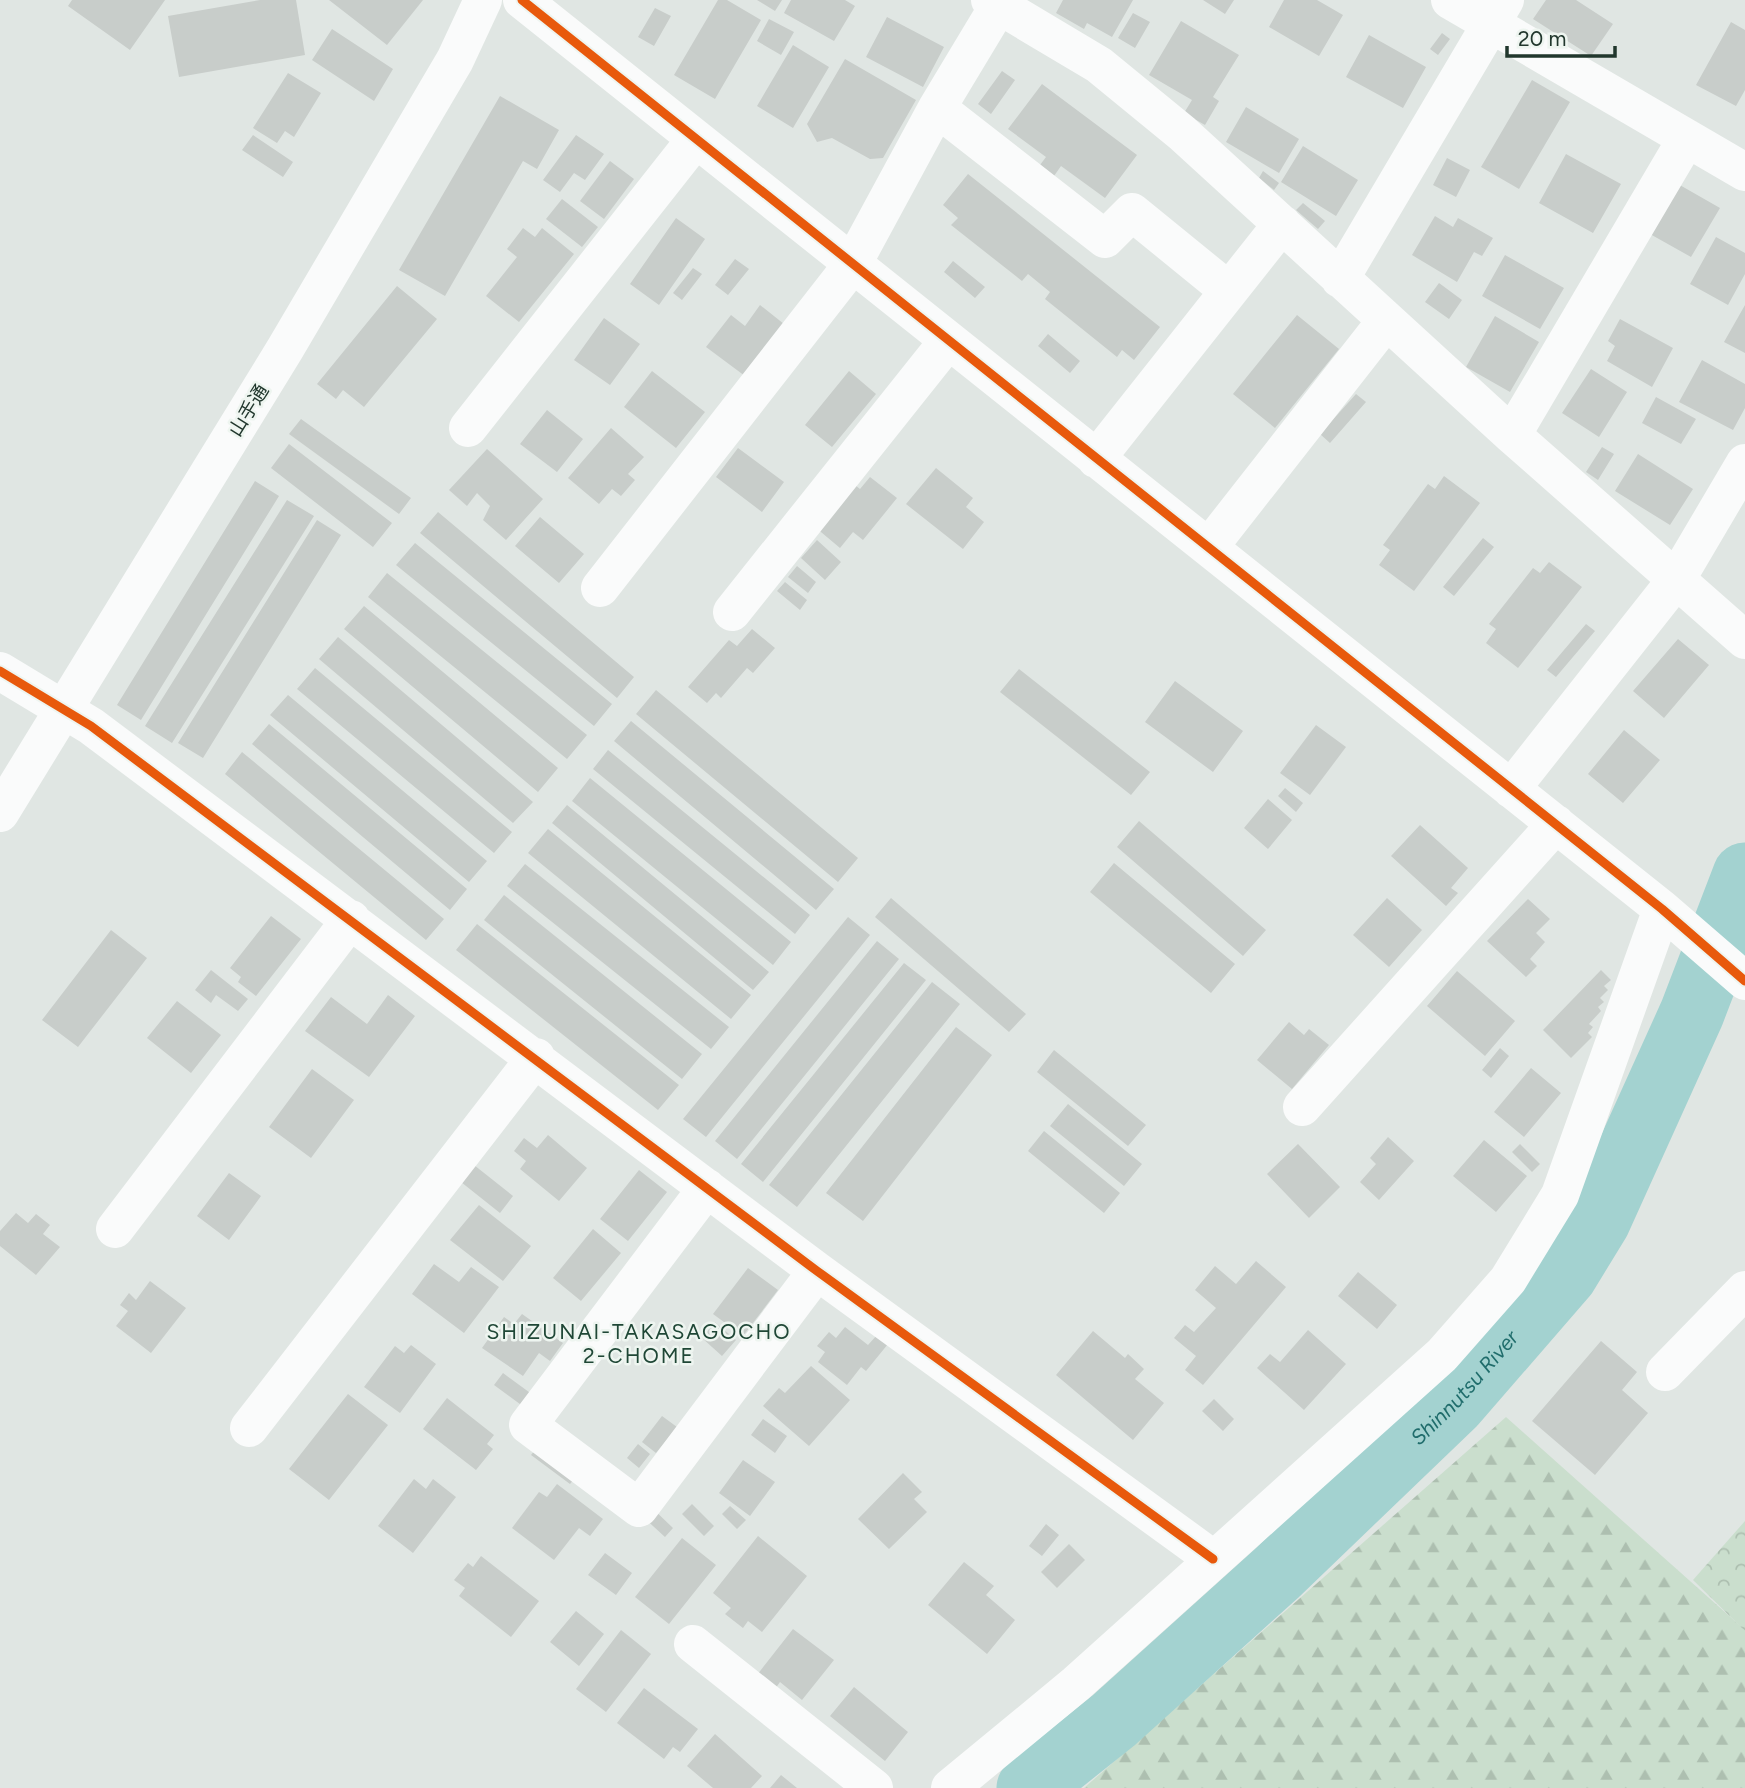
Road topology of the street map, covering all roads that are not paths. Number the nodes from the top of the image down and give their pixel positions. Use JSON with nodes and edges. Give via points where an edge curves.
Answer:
{"nodes":[{"id":1,"x":483,"y":0,"type":"edge"},
{"id":2,"x":522,"y":0,"type":"edge"},
{"id":3,"x":1450,"y":0,"type":"edge"},
{"id":4,"x":997,"y":2,"type":"edge"},
{"id":5,"x":1498,"y":12,"type":"edge"},
{"id":6,"x":937,"y":108,"type":"junction"},
{"id":7,"x":1687,"y":138,"type":"junction"},
{"id":8,"x":695,"y":140,"type":"junction"},
{"id":9,"x":1745,"y":172,"type":"edge"},
{"id":10,"x":1282,"y":224,"type":"junction"},
{"id":11,"x":852,"y":265,"type":"junction"},
{"id":12,"x":1340,"y":279,"type":"junction"},
{"id":13,"x":1229,"y":290,"type":"junction"},
{"id":14,"x":1386,"y":321,"type":"junction"},
{"id":15,"x":948,"y":341,"type":"junction"},
{"id":16,"x":468,"y":428,"type":"dead end"},
{"id":17,"x":1512,"y":435,"type":"junction"},
{"id":18,"x":1096,"y":459,"type":"junction"},
{"id":19,"x":1745,"y":463,"type":"edge"},
{"id":20,"x":1209,"y":547,"type":"junction"},
{"id":21,"x":1676,"y":580,"type":"junction"},
{"id":22,"x":600,"y":589,"type":"dead end"},
{"id":23,"x":732,"y":612,"type":"dead end"},
{"id":24,"x":1745,"y":640,"type":"edge"},
{"id":25,"x":0,"y":671,"type":"edge"},
{"id":26,"x":64,"y":708,"type":"junction"},
{"id":27,"x":1511,"y":789,"type":"junction"},
{"id":28,"x":0,"y":813,"type":"edge"},
{"id":29,"x":1556,"y":824,"type":"junction"},
{"id":30,"x":1672,"y":917,"type":"junction"},
{"id":31,"x":351,"y":919,"type":"junction"},
{"id":32,"x":1744,"y":980,"type":"edge"},
{"id":33,"x":536,"y":1057,"type":"junction"},
{"id":34,"x":1302,"y":1107,"type":"dead end"},
{"id":35,"x":707,"y":1188,"type":"junction"},
{"id":36,"x":115,"y":1228,"type":"dead end"},
{"id":37,"x":817,"y":1271,"type":"junction"},
{"id":38,"x":1745,"y":1290,"type":"edge"},
{"id":39,"x":1665,"y":1372,"type":"dead end"},
{"id":40,"x":249,"y":1428,"type":"dead end"},
{"id":41,"x":1213,"y":1559,"type":"junction"},
{"id":42,"x":693,"y":1644,"type":"dead end"},
{"id":43,"x":874,"y":1788,"type":"edge"},
{"id":44,"x":950,"y":1788,"type":"edge"}],
"edges":[{"from":1,"to":26,"type":"street","name":"山手通","via":[[455,60],[285,349]]},
{"from":2,"to":8,"type":"street"},
{"from":3,"to":5,"type":"street"},
{"from":4,"to":6,"type":"street"},
{"from":4,"to":10,"type":"street","via":[[1100,65]]},
{"from":5,"to":7,"type":"street"},
{"from":5,"to":12,"type":"street"},
{"from":6,"to":11,"type":"street"},
{"from":6,"to":13,"type":"street","via":[[1105,239],[1132,212]]},
{"from":7,"to":9,"type":"street"},
{"from":7,"to":17,"type":"street"},
{"from":8,"to":11,"type":"street"},
{"from":8,"to":16,"type":"street"},
{"from":10,"to":12,"type":"street"},
{"from":10,"to":13,"type":"street"},
{"from":11,"to":15,"type":"street"},
{"from":11,"to":22,"type":"street"},
{"from":12,"to":14,"type":"street"},
{"from":13,"to":18,"type":"street"},
{"from":14,"to":17,"type":"street"},
{"from":14,"to":20,"type":"street"},
{"from":15,"to":18,"type":"street"},
{"from":15,"to":23,"type":"street"},
{"from":17,"to":21,"type":"street"},
{"from":18,"to":20,"type":"street"},
{"from":19,"to":21,"type":"street"},
{"from":20,"to":27,"type":"street"},
{"from":21,"to":24,"type":"street"},
{"from":21,"to":27,"type":"street"},
{"from":25,"to":26,"type":"street"},
{"from":26,"to":28,"type":"street","name":"山手通"},
{"from":26,"to":31,"type":"street"},
{"from":27,"to":29,"type":"street"},
{"from":29,"to":30,"type":"street"},
{"from":29,"to":34,"type":"street"},
{"from":30,"to":32,"type":"street"},
{"from":30,"to":41,"type":"street","via":[[1560,1195],[1508,1280],[1443,1355]]},
{"from":31,"to":33,"type":"street"},
{"from":31,"to":36,"type":"street"},
{"from":33,"to":35,"type":"street"},
{"from":33,"to":40,"type":"street"},
{"from":35,"to":37,"type":"street"},
{"from":35,"to":37,"type":"street","via":[[528,1425],[639,1508]]},
{"from":37,"to":41,"type":"street"},
{"from":38,"to":39,"type":"street"},
{"from":41,"to":44,"type":"street","via":[[1076,1684]]},
{"from":42,"to":43,"type":"street"}]}
